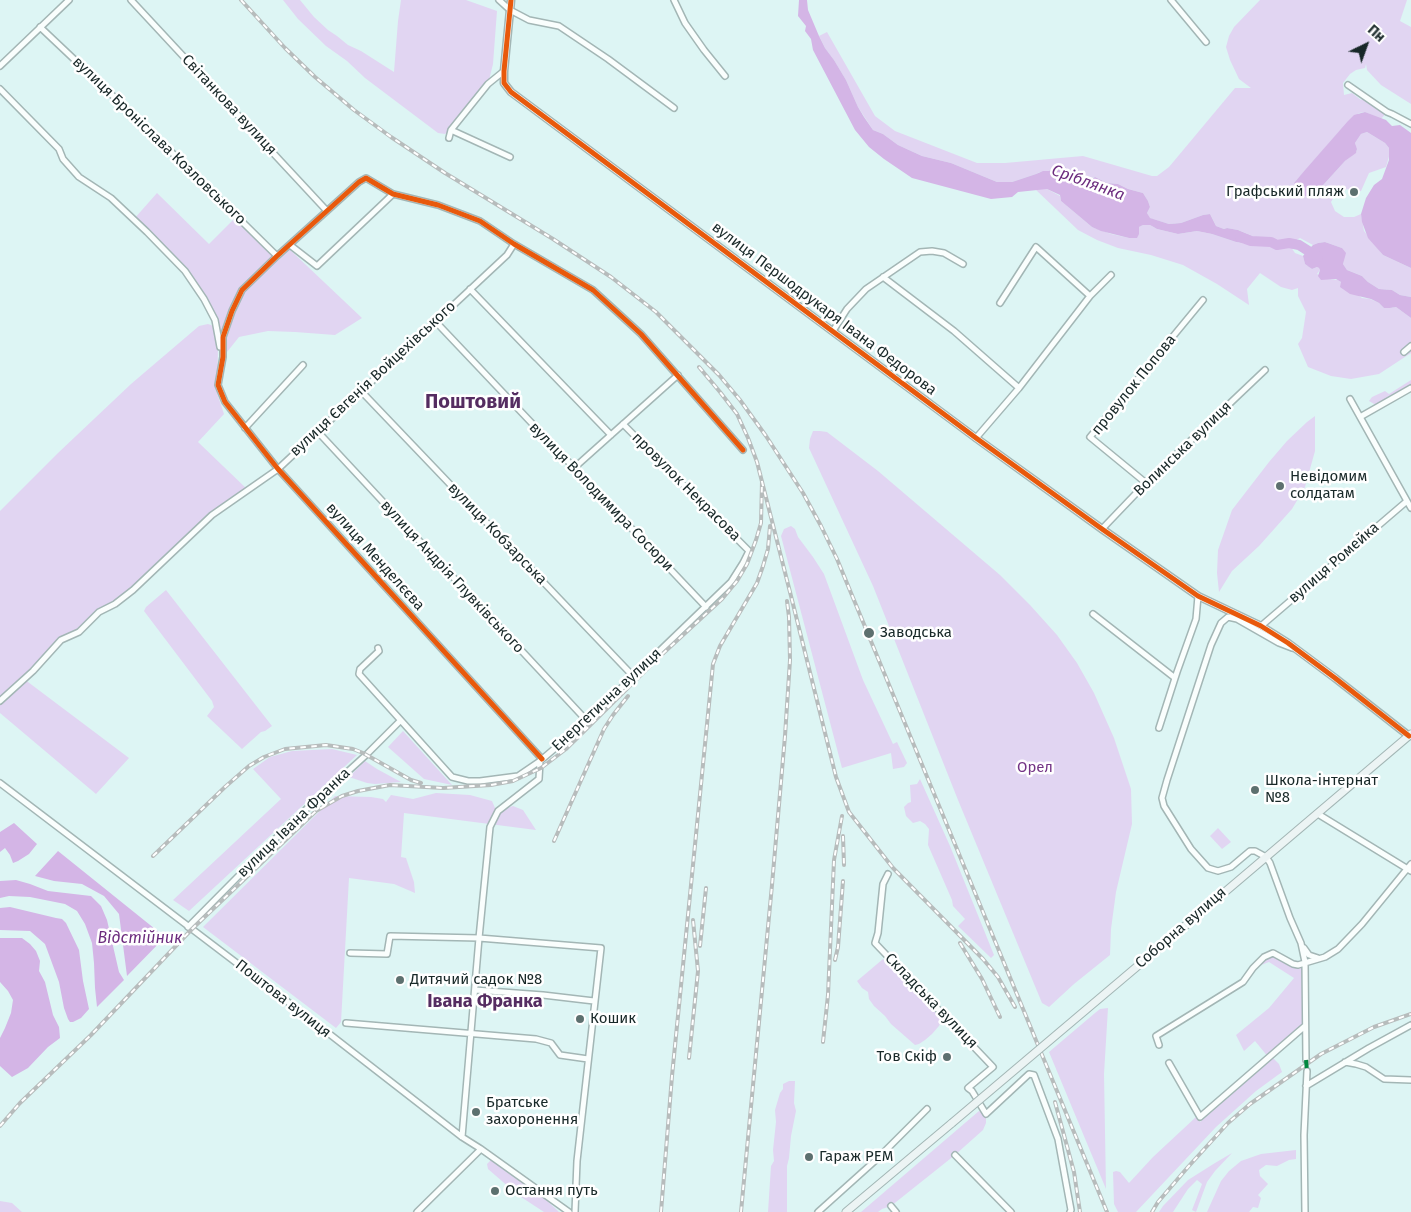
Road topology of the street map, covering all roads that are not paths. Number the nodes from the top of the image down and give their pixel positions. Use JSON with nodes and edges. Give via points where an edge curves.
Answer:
{"nodes":[{"id":1,"x":69,"y":0,"type":"edge"},
{"id":2,"x":131,"y":0,"type":"edge"},
{"id":3,"x":499,"y":0,"type":"edge"},
{"id":4,"x":511,"y":0,"type":"edge"},
{"id":5,"x":674,"y":0,"type":"edge"},
{"id":6,"x":1171,"y":0,"type":"edge"},
{"id":7,"x":510,"y":10,"type":"junction"},
{"id":8,"x":40,"y":27,"type":"junction"},
{"id":9,"x":1206,"y":42,"type":"dead end"},
{"id":10,"x":0,"y":66,"type":"edge"},
{"id":11,"x":504,"y":71,"type":"junction"},
{"id":12,"x":725,"y":76,"type":"dead end"},
{"id":13,"x":1348,"y":84,"type":"dead end"},
{"id":14,"x":0,"y":88,"type":"edge"},
{"id":15,"x":674,"y":108,"type":"dead end"},
{"id":16,"x":1411,"y":124,"type":"edge"},
{"id":17,"x":451,"y":130,"type":"junction"},
{"id":18,"x":449,"y":138,"type":"dead end"},
{"id":19,"x":510,"y":158,"type":"dead end"},
{"id":20,"x":393,"y":194,"type":"junction"},
{"id":21,"x":327,"y":211,"type":"junction"},
{"id":22,"x":290,"y":244,"type":"junction"},
{"id":23,"x":514,"y":244,"type":"junction"},
{"id":24,"x":278,"y":256,"type":"junction"},
{"id":25,"x":963,"y":264,"type":"dead end"},
{"id":26,"x":1111,"y":275,"type":"dead end"},
{"id":27,"x":883,"y":276,"type":"junction"},
{"id":28,"x":470,"y":289,"type":"junction"},
{"id":29,"x":1090,"y":296,"type":"junction"},
{"id":30,"x":1203,"y":300,"type":"dead end"},
{"id":31,"x":1000,"y":303,"type":"dead end"},
{"id":32,"x":436,"y":321,"type":"junction"},
{"id":33,"x":833,"y":331,"type":"junction"},
{"id":34,"x":1411,"y":346,"type":"edge"},
{"id":35,"x":1404,"y":352,"type":"dead end"},
{"id":36,"x":223,"y":357,"type":"junction"},
{"id":37,"x":303,"y":365,"type":"dead end"},
{"id":38,"x":1265,"y":370,"type":"dead end"},
{"id":39,"x":678,"y":375,"type":"junction"},
{"id":40,"x":1019,"y":388,"type":"junction"},
{"id":41,"x":1411,"y":388,"type":"edge"},
{"id":42,"x":362,"y":391,"type":"junction"},
{"id":43,"x":1350,"y":400,"type":"dead end"},
{"id":44,"x":1360,"y":417,"type":"junction"},
{"id":45,"x":624,"y":424,"type":"junction"},
{"id":46,"x":245,"y":428,"type":"junction"},
{"id":47,"x":318,"y":432,"type":"junction"},
{"id":48,"x":611,"y":435,"type":"junction"},
{"id":49,"x":976,"y":438,"type":"junction"},
{"id":50,"x":743,"y":450,"type":"dead end"},
{"id":51,"x":278,"y":468,"type":"junction"},
{"id":52,"x":574,"y":468,"type":"junction"},
{"id":53,"x":1146,"y":483,"type":"junction"},
{"id":54,"x":1407,"y":501,"type":"junction"},
{"id":55,"x":1411,"y":508,"type":"edge"},
{"id":56,"x":1102,"y":529,"type":"junction"},
{"id":57,"x":749,"y":551,"type":"joint"},
{"id":58,"x":1200,"y":597,"type":"junction"},
{"id":59,"x":706,"y":607,"type":"junction"},
{"id":60,"x":1093,"y":614,"type":"dead end"},
{"id":61,"x":1261,"y":626,"type":"junction"},
{"id":62,"x":378,"y":648,"type":"dead end"},
{"id":63,"x":1300,"y":652,"type":"junction"},
{"id":64,"x":633,"y":676,"type":"junction"},
{"id":65,"x":1175,"y":678,"type":"junction"},
{"id":66,"x":0,"y":701,"type":"edge"},
{"id":67,"x":400,"y":721,"type":"junction"},
{"id":68,"x":587,"y":721,"type":"junction"},
{"id":69,"x":1160,"y":728,"type":"dead end"},
{"id":70,"x":1410,"y":735,"type":"edge"},
{"id":71,"x":541,"y":760,"type":"junction"},
{"id":72,"x":0,"y":783,"type":"edge"},
{"id":73,"x":1318,"y":814,"type":"junction"},
{"id":74,"x":1266,"y":856,"type":"junction"},
{"id":75,"x":1410,"y":868,"type":"edge"},
{"id":76,"x":888,"y":874,"type":"dead end"},
{"id":77,"x":188,"y":927,"type":"junction"},
{"id":78,"x":479,"y":938,"type":"junction"},
{"id":79,"x":1301,"y":943,"type":"junction"},
{"id":80,"x":350,"y":953,"type":"dead end"},
{"id":81,"x":1320,"y":958,"type":"junction"},
{"id":82,"x":1305,"y":962,"type":"junction"},
{"id":83,"x":475,"y":990,"type":"junction"},
{"id":84,"x":594,"y":1001,"type":"junction"},
{"id":85,"x":346,"y":1023,"type":"dead end"},
{"id":86,"x":1411,"y":1025,"type":"edge"},
{"id":87,"x":1305,"y":1026,"type":"junction"},
{"id":88,"x":471,"y":1034,"type":"junction"},
{"id":89,"x":1159,"y":1045,"type":"dead end"},
{"id":90,"x":588,"y":1059,"type":"junction"},
{"id":91,"x":1306,"y":1060,"type":"dead end"},
{"id":92,"x":1344,"y":1062,"type":"junction"},
{"id":93,"x":1169,"y":1063,"type":"dead end"},
{"id":94,"x":1307,"y":1071,"type":"dead end"},
{"id":95,"x":1411,"y":1080,"type":"edge"},
{"id":96,"x":1306,"y":1086,"type":"junction"},
{"id":97,"x":927,"y":1110,"type":"dead end"},
{"id":98,"x":462,"y":1137,"type":"junction"},
{"id":99,"x":481,"y":1149,"type":"junction"},
{"id":100,"x":955,"y":1155,"type":"dead end"},
{"id":101,"x":891,"y":1206,"type":"dead end"},
{"id":102,"x":417,"y":1212,"type":"edge"},
{"id":103,"x":569,"y":1212,"type":"edge"},
{"id":104,"x":575,"y":1212,"type":"edge"},
{"id":105,"x":818,"y":1212,"type":"edge"},
{"id":106,"x":846,"y":1212,"type":"edge"},
{"id":107,"x":896,"y":1212,"type":"edge"},
{"id":108,"x":1011,"y":1212,"type":"edge"},
{"id":109,"x":1070,"y":1212,"type":"edge"},
{"id":110,"x":1305,"y":1212,"type":"edge"}],
"edges":[{"from":1,"to":8,"type":"street"},
{"from":2,"to":21,"type":"street","name":"Світанкова вулиця"},
{"from":3,"to":7,"type":"street"},
{"from":4,"to":7,"type":"street","name":"вулиця Першодрукаря Івана Федорова"},
{"from":5,"to":12,"type":"street","via":[[690,30]]},
{"from":6,"to":9,"type":"street"},
{"from":7,"to":11,"type":"street","name":"вулиця Першодрукаря Івана Федорова"},
{"from":7,"to":15,"type":"street","via":[[529,20],[559,26]]},
{"from":8,"to":10,"type":"street"},
{"from":8,"to":24,"type":"street","name":"вулиця Броніслава Козловського"},
{"from":11,"to":17,"type":"street","via":[[488,84]]},
{"from":11,"to":33,"type":"street","name":"вулиця Першодрукаря Івана Федорова","via":[[504,83],[511,92]]},
{"from":13,"to":16,"type":"street","via":[[1387,112]]},
{"from":14,"to":36,"type":"street","via":[[59,149],[78,177],[111,198],[185,271],[215,320]]},
{"from":17,"to":18,"type":"street"},
{"from":17,"to":19,"type":"street"},
{"from":20,"to":21,"type":"street","name":"вулиця Менделєєва","via":[[366,178]]},
{"from":20,"to":22,"type":"street","via":[[317,266]]},
{"from":20,"to":23,"type":"street","via":[[438,205],[480,221]]},
{"from":21,"to":22,"type":"street","name":"вулиця Менделєєва"},
{"from":22,"to":24,"type":"street","name":"вулиця Менделєєва"},
{"from":23,"to":28,"type":"street","name":"вулиця Євгенія Войцехівського","via":[[507,255]]},
{"from":23,"to":39,"type":"street","via":[[593,290],[641,334]]},
{"from":24,"to":36,"type":"street","name":"вулиця Менделєєва","via":[[242,290],[223,337]]},
{"from":25,"to":27,"type":"street","via":[[944,253],[920,252]]},
{"from":26,"to":29,"type":"street"},
{"from":27,"to":33,"type":"street","via":[[855,300]]},
{"from":27,"to":40,"type":"street","via":[[954,331]]},
{"from":28,"to":32,"type":"street","name":"вулиця Євгенія Войцехівського"},
{"from":28,"to":48,"type":"street"},
{"from":29,"to":31,"type":"street","via":[[1036,247]]},
{"from":29,"to":40,"type":"street"},
{"from":30,"to":53,"type":"street","name":"провулок Попова","via":[[1090,437]]},
{"from":32,"to":42,"type":"street","name":"вулиця Євгенія Войцехівського"},
{"from":32,"to":52,"type":"street","name":"вулиця Володимира Сосюри"},
{"from":33,"to":49,"type":"street","name":"вулиця Першодрукаря Івана Федорова"},
{"from":34,"to":35,"type":"street"},
{"from":36,"to":46,"type":"street","name":"вулиця Менделєєва","via":[[218,384],[225,402]]},
{"from":37,"to":46,"type":"street"},
{"from":38,"to":53,"type":"street","name":"Волинська вулиця"},
{"from":39,"to":45,"type":"street"},
{"from":39,"to":50,"type":"street"},
{"from":40,"to":49,"type":"street"},
{"from":41,"to":44,"type":"street"},
{"from":42,"to":47,"type":"street","name":"вулиця Євгенія Войцехівського"},
{"from":42,"to":64,"type":"street","name":"вулиця Кобзарська"},
{"from":43,"to":44,"type":"street"},
{"from":44,"to":54,"type":"street"},
{"from":45,"to":48,"type":"street"},
{"from":45,"to":57,"type":"street","name":"провулок Некрасова"},
{"from":46,"to":51,"type":"street","name":"вулиця Менделєєва"},
{"from":47,"to":51,"type":"street","name":"вулиця Євгенія Войцехівського"},
{"from":47,"to":68,"type":"street","name":"вулиця Андрія Глувківського"},
{"from":48,"to":52,"type":"street"},
{"from":49,"to":56,"type":"street","name":"вулиця Першодрукаря Івана Федорова"},
{"from":51,"to":66,"type":"street","name":"вулиця Євгенія Войцехівського","via":[[212,515],[133,590],[99,612],[79,632],[62,640]]},
{"from":51,"to":71,"type":"street","name":"вулиця Менделєєва"},
{"from":52,"to":59,"type":"street","name":"вулиця Володимира Сосюри"},
{"from":53,"to":56,"type":"street","name":"Волинська вулиця"},
{"from":54,"to":55,"type":"street"},
{"from":54,"to":61,"type":"street","name":"вулиця Ромейка"},
{"from":56,"to":58,"type":"street","name":"вулиця Першодрукаря Івана Федорова"},
{"from":57,"to":59,"type":"street","name":"Енергетична вулиця","via":[[731,582]]},
{"from":58,"to":61,"type":"street","name":"вулиця Першодрукаря Івана Федорова"},
{"from":58,"to":65,"type":"street","via":[[1196,620]]},
{"from":59,"to":64,"type":"street","name":"Енергетична вулиця"},
{"from":60,"to":65,"type":"street"},
{"from":61,"to":63,"type":"street"},
{"from":62,"to":67,"type":"street","name":"Енергетична вулиця","via":[[379,651],[360,669],[359,674]]},
{"from":63,"to":70,"type":"street"},
{"from":63,"to":74,"type":"street","via":[[1237,619],[1228,617],[1221,623],[1162,798],[1191,849],[1208,868],[1218,871],[1231,867],[1250,851]]},
{"from":64,"to":68,"type":"street","name":"Енергетична вулиця"},
{"from":65,"to":69,"type":"street"},
{"from":67,"to":71,"type":"street","name":"Енергетична вулиця","via":[[452,777],[468,782],[518,776]]},
{"from":67,"to":77,"type":"street","name":"вулиця Івана Франка"},
{"from":68,"to":71,"type":"street","name":"Енергетична вулиця"},
{"from":70,"to":73,"type":"main road","name":"Соборна вулиця"},
{"from":71,"to":78,"type":"street","via":[[540,778],[498,811],[490,827]]},
{"from":72,"to":77,"type":"street","name":"Поштова вулиця"},
{"from":73,"to":74,"type":"main road","name":"Соборна вулиця"},
{"from":73,"to":75,"type":"street"},
{"from":74,"to":79,"type":"street"},
{"from":74,"to":106,"type":"main road","name":"Соборна вулиця","bridge":true},
{"from":75,"to":81,"type":"street","via":[[1350,938]]},
{"from":76,"to":109,"type":"street","name":"Складська вулиця","via":[[875,943],[993,1067],[968,1088],[986,1114],[1029,1074],[1034,1075],[1058,1138]]},
{"from":77,"to":98,"type":"street","name":"Поштова вулиця"},
{"from":78,"to":80,"type":"street","via":[[390,936],[387,954]]},
{"from":78,"to":83,"type":"street"},
{"from":78,"to":84,"type":"street","via":[[601,948]]},
{"from":79,"to":81,"type":"street","via":[[1309,954]]},
{"from":79,"to":82,"type":"street"},
{"from":81,"to":82,"type":"street"},
{"from":82,"to":87,"type":"street"},
{"from":82,"to":89,"type":"street","via":[[1296,965],[1273,953],[1264,958],[1243,982],[1156,1036]]},
{"from":83,"to":84,"type":"street"},
{"from":83,"to":88,"type":"street"},
{"from":84,"to":90,"type":"street"},
{"from":85,"to":88,"type":"street"},
{"from":86,"to":92,"type":"street"},
{"from":87,"to":91,"type":"street"},
{"from":87,"to":93,"type":"street","via":[[1200,1117]]},
{"from":88,"to":90,"type":"street","via":[[536,1038],[552,1043],[560,1055]]},
{"from":88,"to":98,"type":"street"},
{"from":90,"to":104,"type":"street"},
{"from":92,"to":95,"type":"street","via":[[1366,1067],[1384,1079]]},
{"from":92,"to":96,"type":"street"},
{"from":94,"to":96,"type":"street"},
{"from":96,"to":110,"type":"street"},
{"from":97,"to":105,"type":"street"},
{"from":98,"to":99,"type":"street","name":"Поштова вулиця"},
{"from":99,"to":102,"type":"street"},
{"from":99,"to":103,"type":"street","name":"Поштова вулиця"},
{"from":100,"to":108,"type":"street"},
{"from":101,"to":107,"type":"street"}]}
